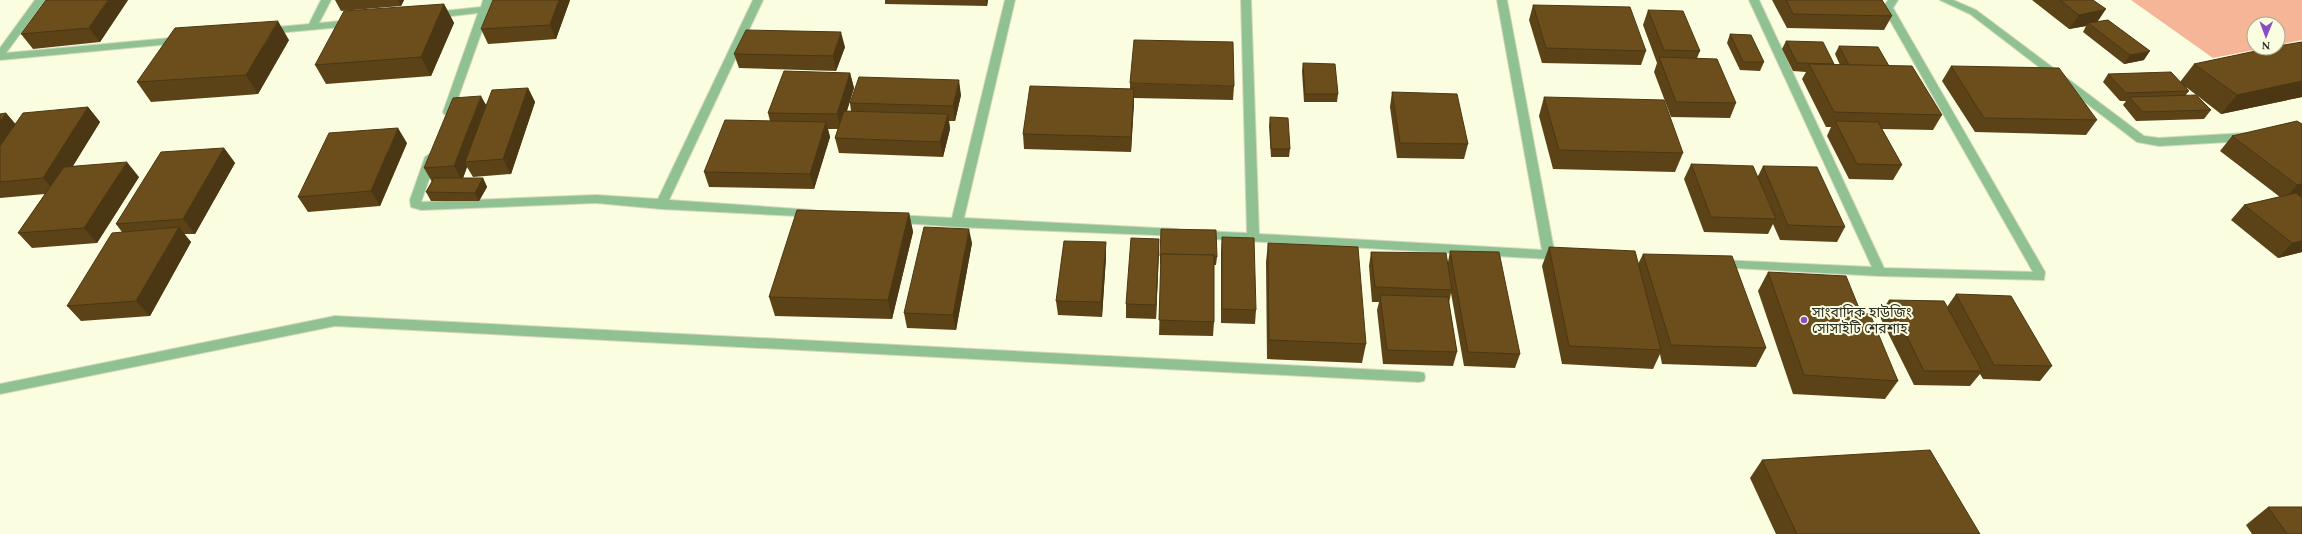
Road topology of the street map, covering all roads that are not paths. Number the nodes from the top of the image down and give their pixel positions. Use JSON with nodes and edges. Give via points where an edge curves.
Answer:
{"nodes":[{"id":1,"x":40,"y":0,"type":"edge"},
{"id":2,"x":326,"y":0,"type":"edge"},
{"id":3,"x":758,"y":0,"type":"edge"},
{"id":4,"x":1010,"y":0,"type":"edge"},
{"id":5,"x":1246,"y":0,"type":"edge"},
{"id":6,"x":1502,"y":0,"type":"edge"},
{"id":7,"x":1754,"y":0,"type":"edge"},
{"id":8,"x":1893,"y":0,"type":"edge"},
{"id":9,"x":1945,"y":0,"type":"edge"},
{"id":10,"x":486,"y":5,"type":"edge"},
{"id":11,"x":422,"y":16,"type":"edge"},
{"id":12,"x":359,"y":22,"type":"edge"},
{"id":13,"x":312,"y":27,"type":"junction"},
{"id":14,"x":258,"y":32,"type":"edge"},
{"id":15,"x":195,"y":38,"type":"edge"},
{"id":16,"x":0,"y":56,"type":"edge"},
{"id":17,"x":445,"y":120,"type":"edge"},
{"id":18,"x":2260,"y":136,"type":"edge"},
{"id":19,"x":434,"y":149,"type":"edge"},
{"id":20,"x":661,"y":205,"type":"junction"},
{"id":21,"x":821,"y":215,"type":"edge"},
{"id":22,"x":885,"y":219,"type":"edge"},
{"id":23,"x":957,"y":223,"type":"junction"},
{"id":24,"x":1254,"y":237,"type":"junction"},
{"id":25,"x":1549,"y":254,"type":"junction"},
{"id":26,"x":1573,"y":256,"type":"edge"},
{"id":27,"x":1706,"y":263,"type":"edge"},
{"id":28,"x":1880,"y":272,"type":"junction"},
{"id":29,"x":1419,"y":377,"type":"dead end"},
{"id":30,"x":0,"y":389,"type":"edge"}],
"edges":[{"from":1,"to":16,"type":"street"},
{"from":2,"to":13,"type":"street"},
{"from":3,"to":20,"type":"street"},
{"from":4,"to":23,"type":"street"},
{"from":5,"to":24,"type":"street"},
{"from":6,"to":25,"type":"street"},
{"from":7,"to":28,"type":"street"},
{"from":8,"to":28,"type":"street","via":[[1888,8],[2040,277]]},
{"from":9,"to":18,"type":"street","via":[[1974,12],[2140,139],[2159,142]]},
{"from":10,"to":11,"type":"street"},
{"from":10,"to":17,"type":"street"},
{"from":12,"to":13,"type":"street"},
{"from":13,"to":14,"type":"street"},
{"from":15,"to":16,"type":"street"},
{"from":19,"to":20,"type":"street","via":[[415,204],[421,206],[596,199]]},
{"from":20,"to":21,"type":"street"},
{"from":22,"to":23,"type":"street"},
{"from":23,"to":24,"type":"street"},
{"from":24,"to":25,"type":"street"},
{"from":25,"to":26,"type":"street"},
{"from":27,"to":28,"type":"street"},
{"from":29,"to":30,"type":"street","via":[[335,321]]}]}
